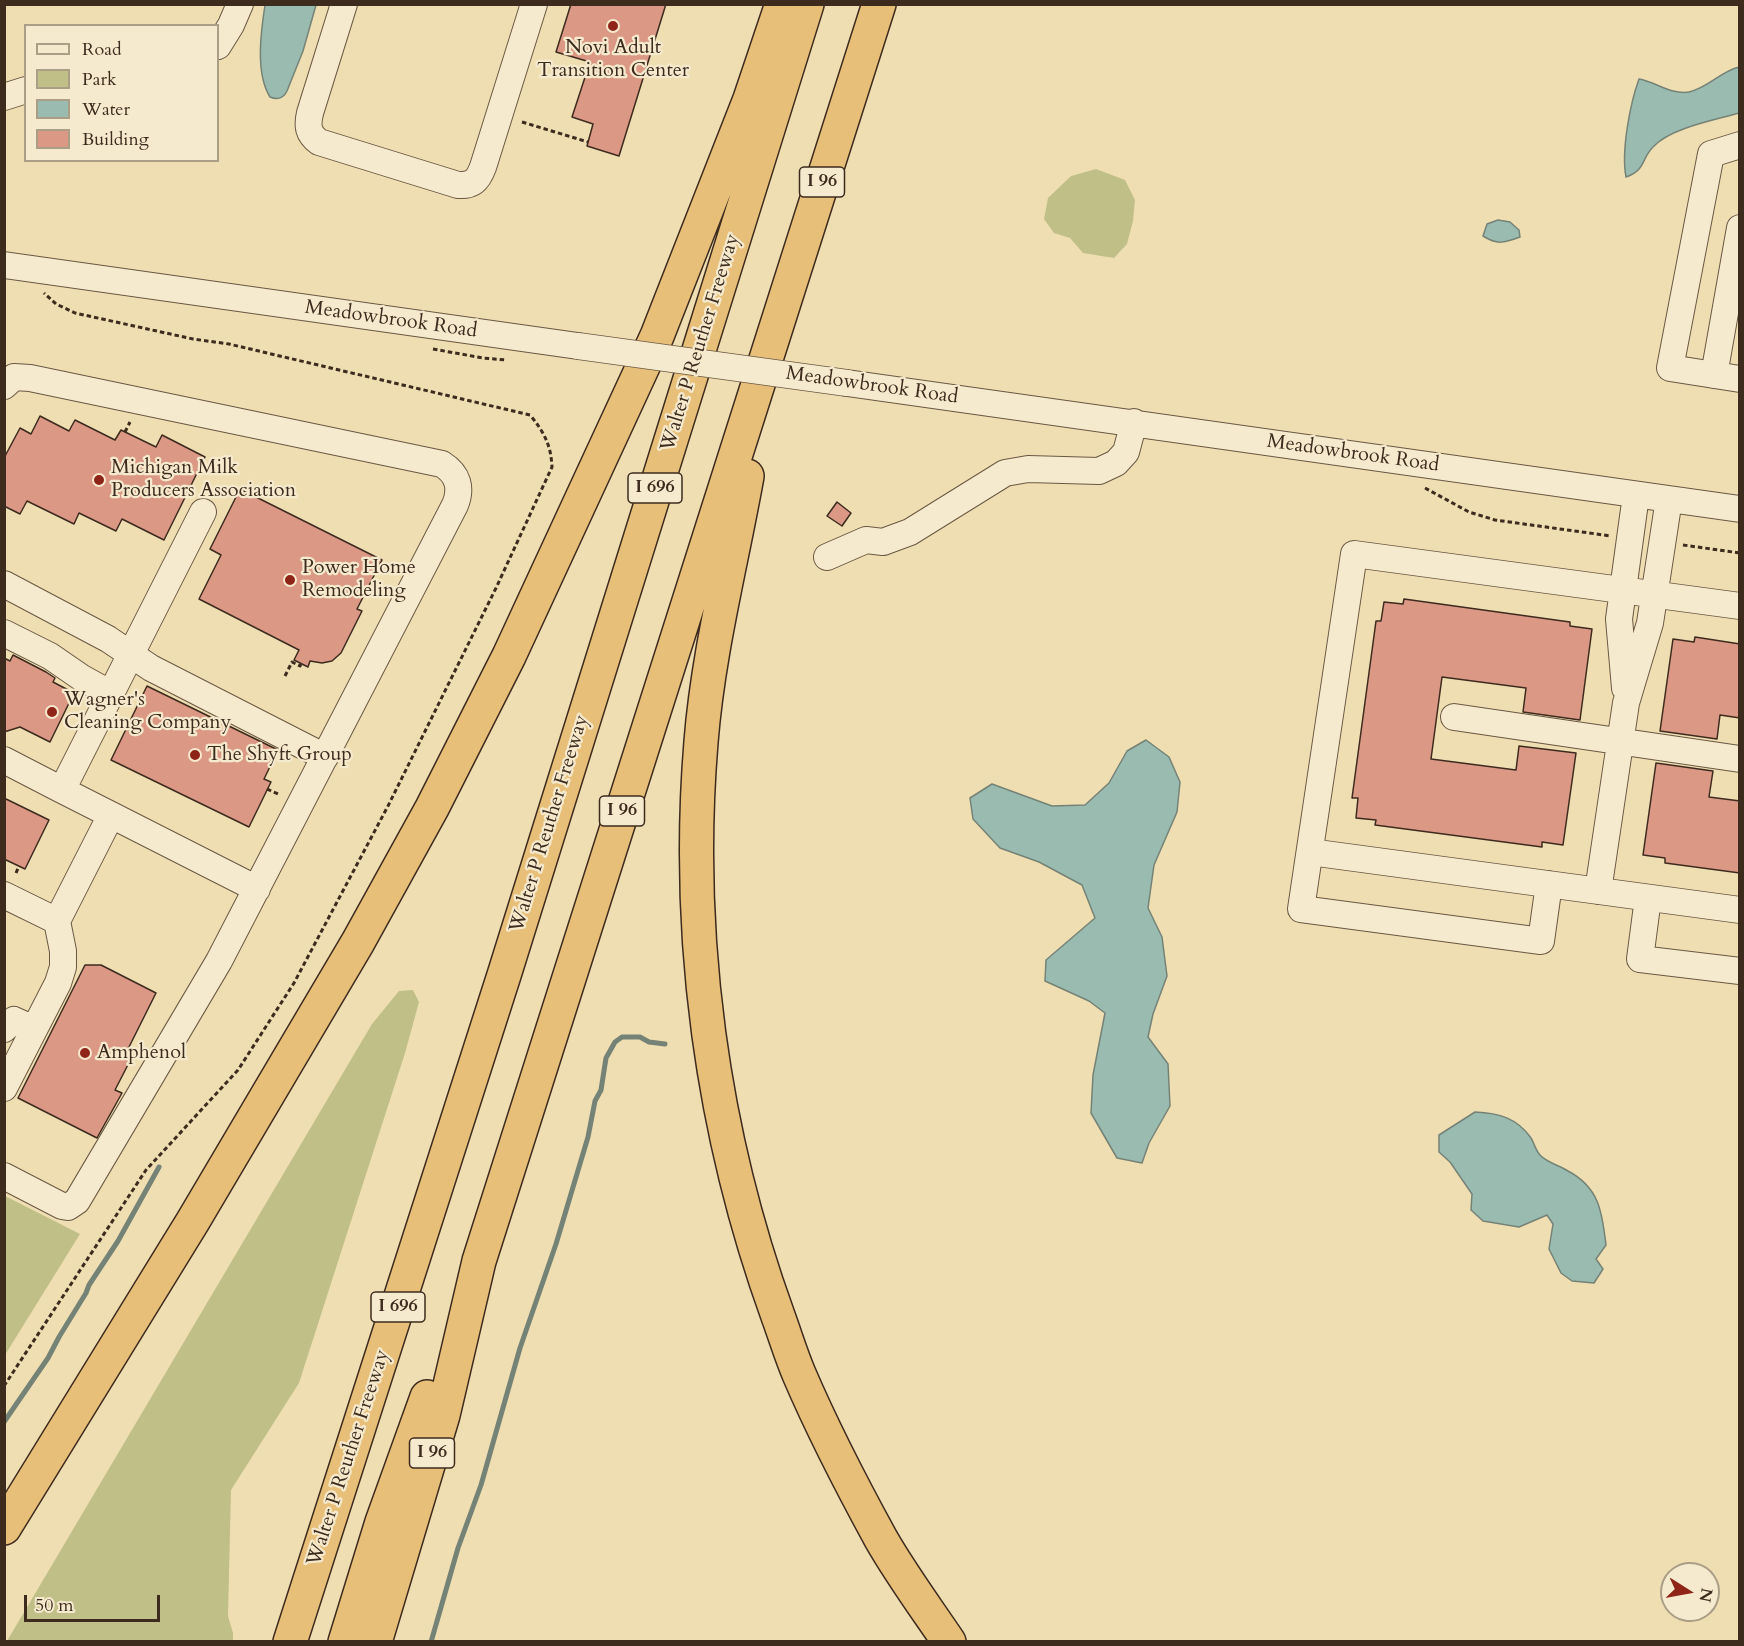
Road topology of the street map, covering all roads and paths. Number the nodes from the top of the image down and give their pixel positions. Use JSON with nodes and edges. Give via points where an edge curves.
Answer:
{"nodes":[{"id":1,"x":240,"y":4,"type":"edge"},
{"id":2,"x":344,"y":4,"type":"edge"},
{"id":3,"x":534,"y":4,"type":"edge"},
{"id":4,"x":782,"y":4,"type":"edge"},
{"id":5,"x":807,"y":4,"type":"edge"},
{"id":6,"x":879,"y":4,"type":"edge"},
{"id":7,"x":219,"y":44,"type":"edge"},
{"id":8,"x":24,"y":91,"type":"edge"},
{"id":9,"x":4,"y":97,"type":"edge"},
{"id":10,"x":522,"y":122,"type":"dead end"},
{"id":11,"x":588,"y":142,"type":"dead end"},
{"id":12,"x":1740,"y":145,"type":"edge"},
{"id":13,"x":1740,"y":228,"type":"edge"},
{"id":14,"x":4,"y":265,"type":"edge"},
{"id":15,"x":766,"y":360,"type":"junction"},
{"id":16,"x":1714,"y":375,"type":"junction"},
{"id":17,"x":1740,"y":379,"type":"edge"},
{"id":18,"x":4,"y":386,"type":"edge"},
{"id":19,"x":1134,"y":422,"type":"junction"},
{"id":20,"x":130,"y":423,"type":"dead end"},
{"id":21,"x":125,"y":432,"type":"dead end"},
{"id":22,"x":1419,"y":486,"type":"dead end"},
{"id":23,"x":1636,"y":495,"type":"junction"},
{"id":24,"x":1669,"y":499,"type":"junction"},
{"id":25,"x":1740,"y":509,"type":"edge"},
{"id":26,"x":203,"y":512,"type":"dead end"},
{"id":27,"x":1630,"y":539,"type":"junction"},
{"id":28,"x":1662,"y":543,"type":"junction"},
{"id":29,"x":1740,"y":553,"type":"edge"},
{"id":30,"x":827,"y":557,"type":"dead end"},
{"id":31,"x":4,"y":584,"type":"edge"},
{"id":32,"x":1623,"y":590,"type":"junction"},
{"id":33,"x":1654,"y":595,"type":"junction"},
{"id":34,"x":1740,"y":606,"type":"edge"},
{"id":35,"x":4,"y":633,"type":"edge"},
{"id":36,"x":131,"y":655,"type":"junction"},
{"id":37,"x":301,"y":664,"type":"dead end"},
{"id":38,"x":285,"y":676,"type":"dead end"},
{"id":39,"x":111,"y":694,"type":"junction"},
{"id":40,"x":1626,"y":704,"type":"junction"},
{"id":41,"x":1454,"y":717,"type":"dead end"},
{"id":42,"x":1621,"y":742,"type":"junction"},
{"id":43,"x":325,"y":757,"type":"junction"},
{"id":44,"x":1740,"y":759,"type":"edge"},
{"id":45,"x":4,"y":760,"type":"edge"},
{"id":46,"x":267,"y":789,"type":"dead end"},
{"id":47,"x":62,"y":790,"type":"junction"},
{"id":48,"x":278,"y":794,"type":"dead end"},
{"id":49,"x":111,"y":814,"type":"junction"},
{"id":50,"x":1310,"y":852,"type":"junction"},
{"id":51,"x":19,"y":866,"type":"dead end"},
{"id":52,"x":16,"y":873,"type":"dead end"},
{"id":53,"x":1550,"y":885,"type":"junction"},
{"id":54,"x":257,"y":889,"type":"junction"},
{"id":55,"x":1598,"y":891,"type":"junction"},
{"id":56,"x":4,"y":896,"type":"edge"},
{"id":57,"x":1648,"y":898,"type":"junction"},
{"id":58,"x":1740,"y":910,"type":"edge"},
{"id":59,"x":57,"y":921,"type":"junction"},
{"id":60,"x":1740,"y":971,"type":"edge"},
{"id":61,"x":4,"y":1029,"type":"edge"},
{"id":62,"x":34,"y":1029,"type":"junction"},
{"id":63,"x":4,"y":1088,"type":"edge"},
{"id":64,"x":4,"y":1176,"type":"edge"},
{"id":65,"x":479,"y":1261,"type":"junction"},
{"id":66,"x":4,"y":1528,"type":"edge"},
{"id":67,"x":290,"y":1641,"type":"edge"},
{"id":68,"x":345,"y":1641,"type":"edge"},
{"id":69,"x":375,"y":1641,"type":"edge"},
{"id":70,"x":949,"y":1641,"type":"edge"}],
"edges":[{"from":1,"to":7,"type":"street"},
{"from":2,"to":3,"type":"street","via":[[310,113],[309,130],[313,138],[466,186],[480,177]]},
{"from":4,"to":66,"type":"highway","via":[[750,99],[657,336],[509,656],[432,808],[358,942],[199,1211]]},
{"from":5,"to":67,"type":"highway","name":"Walter P Reuther Freeway","number":"I 696","via":[[505,972]]},
{"from":6,"to":15,"type":"highway","number":"I 96"},
{"from":8,"to":9,"type":"street"},
{"from":10,"to":11,"type":"path"},
{"from":12,"to":16,"type":"street","via":[[1711,154],[1670,368]]},
{"from":13,"to":16,"type":"street"},
{"from":14,"to":19,"type":"street","name":"Meadowbrook Road","bridge":true},
{"from":15,"to":65,"type":"highway","number":"I 96"},
{"from":15,"to":70,"type":"highway","via":[[713,650],[701,742],[696,856],[700,960],[712,1059],[734,1172],[761,1268],[799,1373],[882,1541]]},
{"from":16,"to":17,"type":"street"},
{"from":18,"to":43,"type":"street","via":[[14,377],[30,378],[442,464],[453,472],[459,490],[455,505]]},
{"from":19,"to":23,"type":"street","name":"Meadowbrook Road"},
{"from":19,"to":30,"type":"street","via":[[1126,452],[1116,463],[1099,471],[1028,469],[1005,473],[910,532],[883,542],[859,532]]},
{"from":20,"to":21,"type":"path"},
{"from":22,"to":27,"type":"path","via":[[1469,512],[1495,520]]},
{"from":23,"to":24,"type":"street","name":"Meadowbrook Road"},
{"from":23,"to":27,"type":"street"},
{"from":24,"to":25,"type":"street","name":"Meadowbrook Road"},
{"from":24,"to":28,"type":"street"},
{"from":26,"to":36,"type":"street"},
{"from":27,"to":32,"type":"street"},
{"from":28,"to":29,"type":"path"},
{"from":28,"to":33,"type":"street"},
{"from":31,"to":36,"type":"street"},
{"from":32,"to":33,"type":"street"},
{"from":32,"to":40,"type":"street","via":[[1619,619]]},
{"from":32,"to":50,"type":"street","via":[[1354,554]]},
{"from":33,"to":34,"type":"street"},
{"from":33,"to":40,"type":"street","via":[[1650,623]]},
{"from":35,"to":39,"type":"street"},
{"from":36,"to":39,"type":"street"},
{"from":36,"to":43,"type":"street"},
{"from":37,"to":38,"type":"path","via":[[292,662]]},
{"from":39,"to":47,"type":"street"},
{"from":40,"to":42,"type":"street"},
{"from":41,"to":42,"type":"street"},
{"from":42,"to":44,"type":"street"},
{"from":42,"to":55,"type":"street"},
{"from":43,"to":54,"type":"street"},
{"from":45,"to":47,"type":"street"},
{"from":46,"to":48,"type":"path"},
{"from":47,"to":49,"type":"street"},
{"from":49,"to":54,"type":"street"},
{"from":49,"to":59,"type":"street"},
{"from":50,"to":53,"type":"street"},
{"from":50,"to":53,"type":"street","via":[[1301,909],[1541,941]]},
{"from":51,"to":52,"type":"path"},
{"from":53,"to":55,"type":"street"},
{"from":54,"to":64,"type":"street","via":[[219,961],[77,1201],[62,1206]]},
{"from":55,"to":57,"type":"street"},
{"from":56,"to":59,"type":"street"},
{"from":57,"to":58,"type":"street"},
{"from":57,"to":60,"type":"street","via":[[1640,959]]},
{"from":59,"to":62,"type":"street","via":[[63,968]]},
{"from":61,"to":62,"type":"street","via":[[14,1020]]},
{"from":62,"to":63,"type":"street"},
{"from":65,"to":68,"type":"highway","via":[[382,1522]]},
{"from":65,"to":69,"type":"highway","number":"I 96","via":[[443,1415]]}]}
